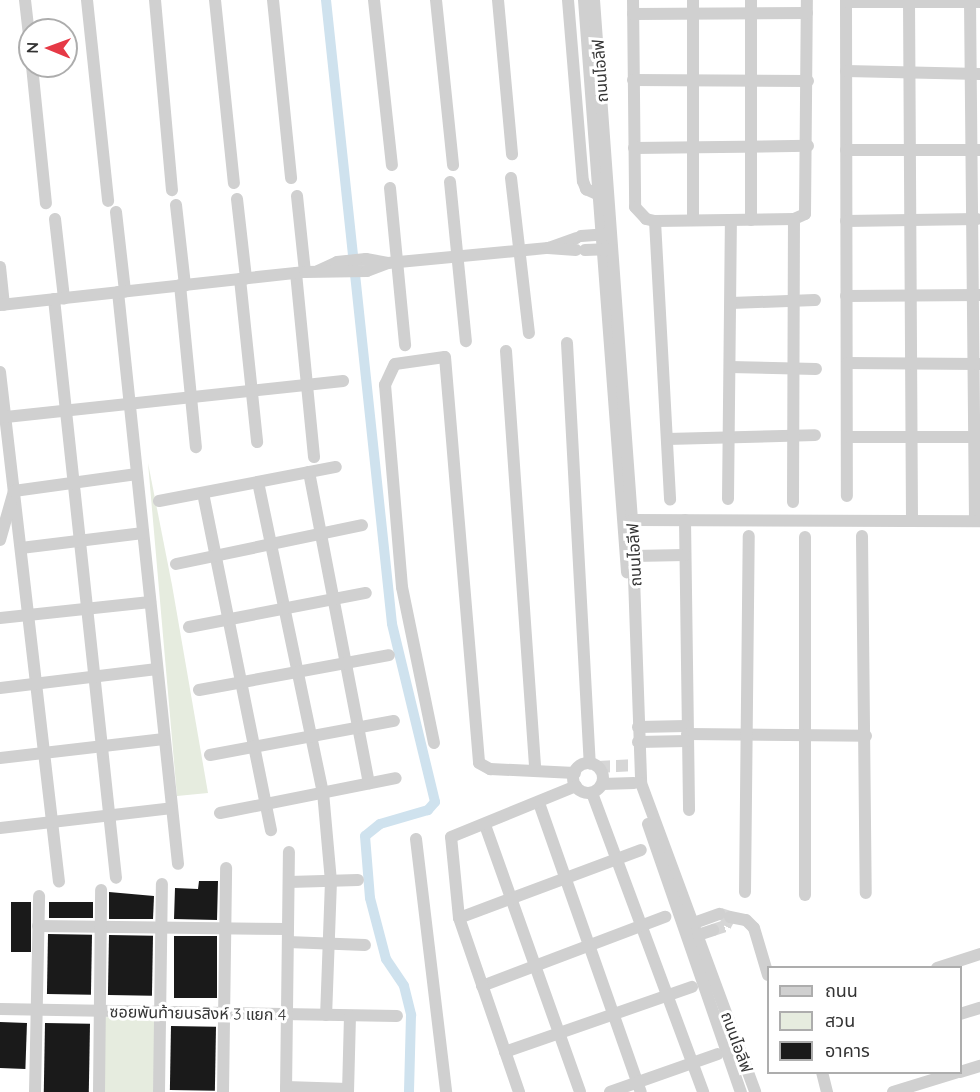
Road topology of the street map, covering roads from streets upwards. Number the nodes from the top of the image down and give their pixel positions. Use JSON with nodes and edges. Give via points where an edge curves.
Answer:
{"nodes":[{"id":1,"x":26,"y":0,"type":"edge"},
{"id":2,"x":87,"y":0,"type":"edge"},
{"id":3,"x":155,"y":0,"type":"edge"},
{"id":4,"x":215,"y":0,"type":"edge"},
{"id":5,"x":273,"y":0,"type":"edge"},
{"id":6,"x":374,"y":0,"type":"edge"},
{"id":7,"x":436,"y":0,"type":"edge"},
{"id":8,"x":498,"y":0,"type":"edge"},
{"id":9,"x":568,"y":0,"type":"edge"},
{"id":10,"x":584,"y":0,"type":"edge"},
{"id":11,"x":594,"y":0,"type":"edge"},
{"id":12,"x":633,"y":0,"type":"edge"},
{"id":13,"x":751,"y":0,"type":"edge"},
{"id":14,"x":846,"y":1,"type":"edge"},
{"id":15,"x":909,"y":1,"type":"edge"},
{"id":16,"x":973,"y":2,"type":"edge"},
{"id":17,"x":693,"y":6,"type":"edge"},
{"id":18,"x":807,"y":7,"type":"edge"},
{"id":19,"x":633,"y":14,"type":"junction"},
{"id":20,"x":751,"y":14,"type":"junction"},
{"id":21,"x":28,"y":18,"type":"edge"},
{"id":22,"x":846,"y":71,"type":"junction"},
{"id":23,"x":909,"y":73,"type":"junction"},
{"id":24,"x":975,"y":74,"type":"edge"},
{"id":25,"x":33,"y":78,"type":"edge"},
{"id":26,"x":633,"y":80,"type":"junction"},
{"id":27,"x":693,"y":80,"type":"junction"},
{"id":28,"x":751,"y":80,"type":"junction"},
{"id":29,"x":808,"y":81,"type":"junction"},
{"id":30,"x":693,"y":146,"type":"junction"},
{"id":31,"x":751,"y":146,"type":"junction"},
{"id":32,"x":808,"y":146,"type":"junction"},
{"id":33,"x":634,"y":148,"type":"junction"},
{"id":34,"x":846,"y":150,"type":"junction"},
{"id":35,"x":910,"y":150,"type":"junction"},
{"id":36,"x":976,"y":150,"type":"edge"},
{"id":37,"x":512,"y":154,"type":"dead end"},
{"id":38,"x":392,"y":165,"type":"dead end"},
{"id":39,"x":453,"y":165,"type":"dead end"},
{"id":40,"x":291,"y":178,"type":"dead end"},
{"id":41,"x":511,"y":178,"type":"dead end"},
{"id":42,"x":450,"y":182,"type":"dead end"},
{"id":43,"x":234,"y":183,"type":"dead end"},
{"id":44,"x":390,"y":188,"type":"dead end"},
{"id":45,"x":172,"y":190,"type":"dead end"},
{"id":46,"x":599,"y":195,"type":"junction"},
{"id":47,"x":297,"y":196,"type":"dead end"},
{"id":48,"x":237,"y":199,"type":"dead end"},
{"id":49,"x":108,"y":201,"type":"dead end"},
{"id":50,"x":46,"y":203,"type":"dead end"},
{"id":51,"x":176,"y":205,"type":"dead end"},
{"id":52,"x":116,"y":212,"type":"dead end"},
{"id":53,"x":55,"y":219,"type":"dead end"},
{"id":54,"x":794,"y":219,"type":"junction"},
{"id":55,"x":976,"y":219,"type":"edge"},
{"id":56,"x":693,"y":220,"type":"junction"},
{"id":57,"x":731,"y":220,"type":"junction"},
{"id":58,"x":751,"y":220,"type":"junction"},
{"id":59,"x":910,"y":220,"type":"junction"},
{"id":60,"x":655,"y":221,"type":"junction"},
{"id":61,"x":846,"y":221,"type":"junction"},
{"id":62,"x":607,"y":235,"type":"junction"},
{"id":63,"x":580,"y":243,"type":"junction"},
{"id":64,"x":608,"y":249,"type":"junction"},
{"id":65,"x":521,"y":252,"type":"junction"},
{"id":66,"x":457,"y":258,"type":"junction"},
{"id":67,"x":393,"y":262,"type":"junction"},
{"id":68,"x":0,"y":267,"type":"edge"},
{"id":69,"x":306,"y":272,"type":"junction"},
{"id":70,"x":243,"y":278,"type":"junction"},
{"id":71,"x":182,"y":285,"type":"junction"},
{"id":72,"x":121,"y":292,"type":"junction"},
{"id":73,"x":911,"y":295,"type":"junction"},
{"id":74,"x":976,"y":295,"type":"edge"},
{"id":75,"x":846,"y":296,"type":"junction"},
{"id":76,"x":59,"y":298,"type":"junction"},
{"id":77,"x":815,"y":300,"type":"dead end"},
{"id":78,"x":794,"y":302,"type":"junction"},
{"id":79,"x":731,"y":303,"type":"junction"},
{"id":80,"x":2,"y":305,"type":"edge"},
{"id":81,"x":529,"y":333,"type":"dead end"},
{"id":82,"x":465,"y":340,"type":"dead end"},
{"id":83,"x":567,"y":343,"type":"dead end"},
{"id":84,"x":405,"y":345,"type":"dead end"},
{"id":85,"x":506,"y":351,"type":"dead end"},
{"id":86,"x":847,"y":363,"type":"junction"},
{"id":87,"x":911,"y":364,"type":"junction"},
{"id":88,"x":977,"y":364,"type":"edge"},
{"id":89,"x":730,"y":367,"type":"junction"},
{"id":90,"x":794,"y":369,"type":"junction"},
{"id":91,"x":816,"y":369,"type":"dead end"},
{"id":92,"x":0,"y":372,"type":"edge"},
{"id":93,"x":343,"y":381,"type":"dead end"},
{"id":94,"x":307,"y":385,"type":"junction"},
{"id":95,"x":252,"y":390,"type":"junction"},
{"id":96,"x":191,"y":397,"type":"junction"},
{"id":97,"x":129,"y":404,"type":"junction"},
{"id":98,"x":66,"y":411,"type":"junction"},
{"id":99,"x":6,"y":417,"type":"junction"},
{"id":100,"x":729,"y":435,"type":"junction"},
{"id":101,"x":793,"y":435,"type":"junction"},
{"id":102,"x":815,"y":435,"type":"dead end"},
{"id":103,"x":847,"y":437,"type":"junction"},
{"id":104,"x":912,"y":437,"type":"junction"},
{"id":105,"x":977,"y":437,"type":"edge"},
{"id":106,"x":667,"y":439,"type":"junction"},
{"id":107,"x":257,"y":442,"type":"dead end"},
{"id":108,"x":196,"y":447,"type":"dead end"},
{"id":109,"x":314,"y":458,"type":"dead end"},
{"id":110,"x":336,"y":467,"type":"dead end"},
{"id":111,"x":309,"y":472,"type":"junction"},
{"id":112,"x":137,"y":474,"type":"junction"},
{"id":113,"x":258,"y":482,"type":"junction"},
{"id":114,"x":74,"y":483,"type":"junction"},
{"id":115,"x":14,"y":491,"type":"junction"},
{"id":116,"x":203,"y":493,"type":"junction"},
{"id":117,"x":847,"y":496,"type":"dead end"},
{"id":118,"x":728,"y":499,"type":"dead end"},
{"id":119,"x":670,"y":500,"type":"dead end"},
{"id":120,"x":159,"y":501,"type":"dead end"},
{"id":121,"x":793,"y":502,"type":"dead end"},
{"id":122,"x":632,"y":520,"type":"junction"},
{"id":123,"x":685,"y":520,"type":"junction"},
{"id":124,"x":912,"y":520,"type":"junction"},
{"id":125,"x":977,"y":521,"type":"edge"},
{"id":126,"x":362,"y":525,"type":"dead end"},
{"id":127,"x":143,"y":533,"type":"junction"},
{"id":128,"x":324,"y":533,"type":"junction"},
{"id":129,"x":749,"y":536,"type":"dead end"},
{"id":130,"x":861,"y":536,"type":"dead end"},
{"id":131,"x":805,"y":537,"type":"dead end"},
{"id":132,"x":0,"y":540,"type":"edge"},
{"id":133,"x":80,"y":541,"type":"junction"},
{"id":134,"x":272,"y":544,"type":"junction"},
{"id":135,"x":21,"y":548,"type":"junction"},
{"id":136,"x":686,"y":555,"type":"junction"},
{"id":137,"x":216,"y":556,"type":"junction"},
{"id":138,"x":634,"y":556,"type":"junction"},
{"id":139,"x":176,"y":564,"type":"dead end"},
{"id":140,"x":366,"y":593,"type":"dead end"},
{"id":141,"x":335,"y":598,"type":"junction"},
{"id":142,"x":150,"y":602,"type":"junction"},
{"id":143,"x":284,"y":608,"type":"junction"},
{"id":144,"x":87,"y":609,"type":"junction"},
{"id":145,"x":28,"y":615,"type":"junction"},
{"id":146,"x":0,"y":618,"type":"edge"},
{"id":147,"x":228,"y":619,"type":"junction"},
{"id":148,"x":189,"y":627,"type":"dead end"},
{"id":149,"x":389,"y":655,"type":"dead end"},
{"id":150,"x":346,"y":663,"type":"junction"},
{"id":151,"x":157,"y":669,"type":"junction"},
{"id":152,"x":298,"y":672,"type":"junction"},
{"id":153,"x":94,"y":677,"type":"junction"},
{"id":154,"x":238,"y":683,"type":"junction"},
{"id":155,"x":36,"y":684,"type":"junction"},
{"id":156,"x":0,"y":688,"type":"edge"},
{"id":157,"x":199,"y":690,"type":"dead end"},
{"id":158,"x":394,"y":721,"type":"dead end"},
{"id":159,"x":358,"y":727,"type":"junction"},
{"id":160,"x":638,"y":727,"type":"junction"},
{"id":161,"x":687,"y":734,"type":"junction"},
{"id":162,"x":311,"y":735,"type":"junction"},
{"id":163,"x":746,"y":735,"type":"junction"},
{"id":164,"x":806,"y":735,"type":"junction"},
{"id":165,"x":866,"y":736,"type":"junction"},
{"id":166,"x":164,"y":739,"type":"junction"},
{"id":167,"x":639,"y":741,"type":"junction"},
{"id":168,"x":434,"y":743,"type":"dead end"},
{"id":169,"x":102,"y":747,"type":"junction"},
{"id":170,"x":252,"y":747,"type":"junction"},
{"id":171,"x":44,"y":753,"type":"junction"},
{"id":172,"x":210,"y":755,"type":"dead end"},
{"id":173,"x":0,"y":758,"type":"edge"},
{"id":174,"x":590,"y":763,"type":"junction"},
{"id":175,"x":535,"y":770,"type":"junction"},
{"id":176,"x":574,"y":772,"type":"junction"},
{"id":177,"x":396,"y":778,"type":"dead end"},
{"id":178,"x":369,"y":783,"type":"junction"},
{"id":179,"x":634,"y":783,"type":"junction"},
{"id":180,"x":602,"y":784,"type":"junction"},
{"id":181,"x":576,"y":786,"type":"junction"},
{"id":182,"x":323,"y":792,"type":"junction"},
{"id":183,"x":592,"y":793,"type":"junction"},
{"id":184,"x":538,"y":803,"type":"junction"},
{"id":185,"x":264,"y":804,"type":"junction"},
{"id":186,"x":172,"y":808,"type":"junction"},
{"id":187,"x":689,"y":810,"type":"dead end"},
{"id":188,"x":220,"y":813,"type":"dead end"},
{"id":189,"x":109,"y":815,"type":"junction"},
{"id":190,"x":52,"y":822,"type":"junction"},
{"id":191,"x":485,"y":825,"type":"junction"},
{"id":192,"x":0,"y":828,"type":"edge"},
{"id":193,"x":271,"y":830,"type":"dead end"},
{"id":194,"x":416,"y":839,"type":"dead end"},
{"id":195,"x":641,"y":850,"type":"dead end"},
{"id":196,"x":289,"y":852,"type":"dead end"},
{"id":197,"x":618,"y":859,"type":"junction"},
{"id":198,"x":178,"y":864,"type":"dead end"},
{"id":199,"x":226,"y":868,"type":"dead end"},
{"id":200,"x":116,"y":878,"type":"dead end"},
{"id":201,"x":566,"y":878,"type":"junction"},
{"id":202,"x":358,"y":880,"type":"dead end"},
{"id":203,"x":331,"y":881,"type":"junction"},
{"id":204,"x":59,"y":882,"type":"dead end"},
{"id":205,"x":289,"y":882,"type":"junction"},
{"id":206,"x":162,"y":884,"type":"dead end"},
{"id":207,"x":101,"y":890,"type":"dead end"},
{"id":208,"x":745,"y":892,"type":"dead end"},
{"id":209,"x":866,"y":894,"type":"dead end"},
{"id":210,"x":805,"y":895,"type":"dead end"},
{"id":211,"x":39,"y":896,"type":"dead end"},
{"id":212,"x":513,"y":899,"type":"junction"},
{"id":213,"x":665,"y":917,"type":"dead end"},
{"id":214,"x":459,"y":918,"type":"junction"},
{"id":215,"x":643,"y":925,"type":"junction"},
{"id":216,"x":38,"y":926,"type":"junction"},
{"id":217,"x":100,"y":927,"type":"junction"},
{"id":218,"x":161,"y":928,"type":"junction"},
{"id":219,"x":225,"y":929,"type":"junction"},
{"id":220,"x":288,"y":929,"type":"junction"},
{"id":221,"x":696,"y":929,"type":"junction"},
{"id":222,"x":713,"y":930,"type":"dead end"},
{"id":223,"x":288,"y":942,"type":"junction"},
{"id":224,"x":329,"y":943,"type":"junction"},
{"id":225,"x":365,"y":945,"type":"dead end"},
{"id":226,"x":590,"y":945,"type":"junction"},
{"id":227,"x":980,"y":954,"type":"edge"},
{"id":228,"x":537,"y":964,"type":"junction"},
{"id":229,"x":943,"y":966,"type":"edge"},
{"id":230,"x":767,"y":972,"type":"edge"},
{"id":231,"x":482,"y":986,"type":"junction"},
{"id":232,"x":692,"y":987,"type":"dead end"},
{"id":233,"x":669,"y":996,"type":"junction"},
{"id":234,"x":980,"y":1008,"type":"edge"},
{"id":235,"x":0,"y":1010,"type":"edge"},
{"id":236,"x":37,"y":1010,"type":"junction"},
{"id":237,"x":99,"y":1011,"type":"junction"},
{"id":238,"x":160,"y":1012,"type":"junction"},
{"id":239,"x":224,"y":1013,"type":"junction"},
{"id":240,"x":962,"y":1013,"type":"edge"},
{"id":241,"x":287,"y":1014,"type":"junction"},
{"id":242,"x":326,"y":1015,"type":"junction"},
{"id":243,"x":350,"y":1016,"type":"junction"},
{"id":244,"x":397,"y":1016,"type":"dead end"},
{"id":245,"x":614,"y":1016,"type":"junction"},
{"id":246,"x":561,"y":1034,"type":"junction"},
{"id":247,"x":505,"y":1052,"type":"junction"},
{"id":248,"x":718,"y":1054,"type":"dead end"},
{"id":249,"x":693,"y":1062,"type":"junction"},
{"id":250,"x":980,"y":1066,"type":"edge"},
{"id":251,"x":962,"y":1071,"type":"edge"},
{"id":252,"x":822,"y":1074,"type":"edge"},
{"id":253,"x":952,"y":1074,"type":"edge"},
{"id":254,"x":640,"y":1087,"type":"edge"},
{"id":255,"x":286,"y":1090,"type":"edge"},
{"id":256,"x":348,"y":1091,"type":"edge"},
{"id":257,"x":35,"y":1092,"type":"edge"},
{"id":258,"x":99,"y":1092,"type":"edge"},
{"id":259,"x":159,"y":1092,"type":"edge"},
{"id":260,"x":223,"y":1092,"type":"edge"},
{"id":261,"x":446,"y":1092,"type":"edge"},
{"id":262,"x":519,"y":1092,"type":"edge"},
{"id":263,"x":580,"y":1092,"type":"edge"},
{"id":264,"x":610,"y":1092,"type":"edge"},
{"id":265,"x":703,"y":1092,"type":"edge"},
{"id":266,"x":741,"y":1092,"type":"edge"},
{"id":267,"x":754,"y":1092,"type":"edge"},
{"id":268,"x":827,"y":1092,"type":"edge"},
{"id":269,"x":893,"y":1092,"type":"edge"}],
"edges":[{"from":1,"to":21,"type":"street"},
{"from":2,"to":49,"type":"street"},
{"from":3,"to":45,"type":"street"},
{"from":4,"to":43,"type":"street"},
{"from":5,"to":40,"type":"street"},
{"from":6,"to":38,"type":"street"},
{"from":7,"to":39,"type":"street"},
{"from":8,"to":37,"type":"street"},
{"from":9,"to":46,"type":"street","via":[[583,181],[586,189]]},
{"from":10,"to":46,"type":"street","name":"ถนนไอลีฟ"},
{"from":11,"to":62,"type":"street","name":"ถนนไอลีฟ"},
{"from":12,"to":19,"type":"street"},
{"from":13,"to":20,"type":"street"},
{"from":14,"to":15,"type":"street"},
{"from":14,"to":22,"type":"street"},
{"from":15,"to":16,"type":"street"},
{"from":15,"to":23,"type":"street"},
{"from":16,"to":24,"type":"street"},
{"from":17,"to":19,"type":"street"},
{"from":17,"to":20,"type":"street"},
{"from":17,"to":27,"type":"street"},
{"from":18,"to":20,"type":"street"},
{"from":18,"to":29,"type":"street"},
{"from":19,"to":26,"type":"street"},
{"from":20,"to":28,"type":"street"},
{"from":22,"to":23,"type":"street"},
{"from":22,"to":34,"type":"street"},
{"from":23,"to":24,"type":"street"},
{"from":23,"to":35,"type":"street"},
{"from":24,"to":36,"type":"street"},
{"from":25,"to":50,"type":"street"},
{"from":26,"to":27,"type":"street"},
{"from":26,"to":33,"type":"street"},
{"from":27,"to":28,"type":"street"},
{"from":27,"to":30,"type":"street"},
{"from":28,"to":29,"type":"street"},
{"from":28,"to":31,"type":"street"},
{"from":29,"to":32,"type":"street"},
{"from":30,"to":31,"type":"street"},
{"from":30,"to":33,"type":"street"},
{"from":30,"to":56,"type":"street"},
{"from":31,"to":32,"type":"street"},
{"from":31,"to":58,"type":"street"},
{"from":32,"to":54,"type":"street","via":[[807,210]]},
{"from":33,"to":60,"type":"street","via":[[635,207],[646,219]]},
{"from":34,"to":35,"type":"street"},
{"from":34,"to":61,"type":"street"},
{"from":35,"to":36,"type":"street"},
{"from":35,"to":59,"type":"street"},
{"from":36,"to":55,"type":"street"},
{"from":41,"to":65,"type":"street"},
{"from":42,"to":66,"type":"street"},
{"from":44,"to":67,"type":"street"},
{"from":46,"to":62,"type":"street","name":"ถนนไอลีฟ"},
{"from":47,"to":69,"type":"street"},
{"from":48,"to":70,"type":"street"},
{"from":51,"to":71,"type":"street"},
{"from":52,"to":72,"type":"street"},
{"from":53,"to":76,"type":"street"},
{"from":54,"to":58,"type":"street"},
{"from":54,"to":78,"type":"street"},
{"from":55,"to":59,"type":"street"},
{"from":55,"to":74,"type":"street"},
{"from":56,"to":57,"type":"street"},
{"from":56,"to":60,"type":"street"},
{"from":57,"to":58,"type":"street"},
{"from":57,"to":79,"type":"street"},
{"from":59,"to":61,"type":"street"},
{"from":59,"to":73,"type":"street"},
{"from":60,"to":106,"type":"street"},
{"from":61,"to":75,"type":"street"},
{"from":62,"to":63,"type":"street"},
{"from":62,"to":64,"type":"street","name":"ถนนไอลีฟ"},
{"from":63,"to":64,"type":"street"},
{"from":63,"to":65,"type":"street"},
{"from":64,"to":122,"type":"street","name":"ถนนไอลีฟ"},
{"from":64,"to":179,"type":"street","name":"ถนนไอลีฟ","via":[[627,571]]},
{"from":65,"to":66,"type":"street"},
{"from":65,"to":81,"type":"street"},
{"from":66,"to":67,"type":"street"},
{"from":66,"to":82,"type":"street"},
{"from":67,"to":69,"type":"street"},
{"from":67,"to":84,"type":"street"},
{"from":68,"to":80,"type":"street"},
{"from":69,"to":70,"type":"street"},
{"from":69,"to":94,"type":"street"},
{"from":70,"to":71,"type":"street"},
{"from":70,"to":95,"type":"street"},
{"from":71,"to":72,"type":"street"},
{"from":71,"to":96,"type":"street"},
{"from":72,"to":76,"type":"street"},
{"from":72,"to":97,"type":"street"},
{"from":73,"to":74,"type":"street"},
{"from":73,"to":75,"type":"street"},
{"from":73,"to":87,"type":"street"},
{"from":74,"to":88,"type":"street"},
{"from":75,"to":86,"type":"street"},
{"from":76,"to":80,"type":"street"},
{"from":76,"to":98,"type":"street"},
{"from":77,"to":78,"type":"street"},
{"from":78,"to":79,"type":"street"},
{"from":78,"to":90,"type":"street"},
{"from":79,"to":89,"type":"street"},
{"from":83,"to":174,"type":"street"},
{"from":85,"to":175,"type":"street"},
{"from":86,"to":87,"type":"street"},
{"from":86,"to":103,"type":"street"},
{"from":87,"to":88,"type":"street"},
{"from":87,"to":104,"type":"street"},
{"from":88,"to":105,"type":"street"},
{"from":89,"to":90,"type":"street"},
{"from":89,"to":100,"type":"street"},
{"from":90,"to":91,"type":"street"},
{"from":90,"to":101,"type":"street"},
{"from":92,"to":99,"type":"street"},
{"from":93,"to":94,"type":"street"},
{"from":94,"to":95,"type":"street"},
{"from":94,"to":109,"type":"street"},
{"from":95,"to":96,"type":"street"},
{"from":95,"to":107,"type":"street"},
{"from":96,"to":97,"type":"street"},
{"from":96,"to":108,"type":"street"},
{"from":97,"to":98,"type":"street"},
{"from":97,"to":112,"type":"street"},
{"from":98,"to":99,"type":"street"},
{"from":98,"to":114,"type":"street"},
{"from":99,"to":115,"type":"street"},
{"from":100,"to":101,"type":"street"},
{"from":100,"to":106,"type":"street"},
{"from":100,"to":118,"type":"street"},
{"from":101,"to":102,"type":"street"},
{"from":101,"to":121,"type":"street"},
{"from":103,"to":104,"type":"street"},
{"from":103,"to":117,"type":"street"},
{"from":104,"to":105,"type":"street"},
{"from":104,"to":124,"type":"street"},
{"from":105,"to":125,"type":"street"},
{"from":106,"to":119,"type":"street"},
{"from":110,"to":111,"type":"street"},
{"from":111,"to":113,"type":"street"},
{"from":111,"to":128,"type":"street"},
{"from":112,"to":114,"type":"street"},
{"from":112,"to":127,"type":"street"},
{"from":113,"to":116,"type":"street"},
{"from":113,"to":134,"type":"street"},
{"from":114,"to":115,"type":"street"},
{"from":114,"to":133,"type":"street"},
{"from":115,"to":132,"type":"street"},
{"from":115,"to":135,"type":"street"},
{"from":116,"to":120,"type":"street"},
{"from":116,"to":137,"type":"street"},
{"from":122,"to":123,"type":"street"},
{"from":122,"to":138,"type":"street","name":"ถนนไอลีฟ"},
{"from":123,"to":124,"type":"street"},
{"from":123,"to":136,"type":"street"},
{"from":124,"to":125,"type":"street"},
{"from":126,"to":128,"type":"street"},
{"from":127,"to":133,"type":"street"},
{"from":127,"to":142,"type":"street"},
{"from":128,"to":134,"type":"street"},
{"from":128,"to":141,"type":"street"},
{"from":129,"to":163,"type":"street"},
{"from":130,"to":165,"type":"street"},
{"from":131,"to":164,"type":"street"},
{"from":133,"to":135,"type":"street"},
{"from":133,"to":144,"type":"street"},
{"from":134,"to":137,"type":"street"},
{"from":134,"to":143,"type":"street"},
{"from":135,"to":145,"type":"street"},
{"from":136,"to":138,"type":"street"},
{"from":136,"to":161,"type":"street"},
{"from":137,"to":139,"type":"street"},
{"from":137,"to":147,"type":"street"},
{"from":138,"to":160,"type":"street","name":"ถนนไอลีฟ"},
{"from":140,"to":141,"type":"street"},
{"from":141,"to":143,"type":"street"},
{"from":141,"to":150,"type":"street"},
{"from":142,"to":144,"type":"street"},
{"from":142,"to":151,"type":"street"},
{"from":143,"to":147,"type":"street"},
{"from":143,"to":152,"type":"street"},
{"from":144,"to":145,"type":"street"},
{"from":144,"to":153,"type":"street"},
{"from":145,"to":146,"type":"street"},
{"from":145,"to":155,"type":"street"},
{"from":147,"to":148,"type":"street"},
{"from":147,"to":154,"type":"street"},
{"from":149,"to":150,"type":"street"},
{"from":150,"to":152,"type":"street"},
{"from":150,"to":159,"type":"street"},
{"from":151,"to":153,"type":"street"},
{"from":151,"to":166,"type":"street"},
{"from":152,"to":154,"type":"street"},
{"from":152,"to":162,"type":"street"},
{"from":153,"to":155,"type":"street"},
{"from":153,"to":169,"type":"street"},
{"from":154,"to":157,"type":"street"},
{"from":154,"to":170,"type":"street"},
{"from":155,"to":156,"type":"street"},
{"from":155,"to":171,"type":"street"},
{"from":158,"to":159,"type":"street"},
{"from":159,"to":162,"type":"street"},
{"from":159,"to":178,"type":"street"},
{"from":160,"to":161,"type":"street"},
{"from":160,"to":167,"type":"street","name":"ถนนไอลีฟ"},
{"from":161,"to":163,"type":"street"},
{"from":161,"to":167,"type":"street"},
{"from":161,"to":187,"type":"street"},
{"from":162,"to":170,"type":"street"},
{"from":162,"to":182,"type":"street"},
{"from":163,"to":164,"type":"street"},
{"from":163,"to":208,"type":"street"},
{"from":164,"to":165,"type":"street"},
{"from":164,"to":210,"type":"street"},
{"from":165,"to":209,"type":"street"},
{"from":166,"to":169,"type":"street"},
{"from":166,"to":186,"type":"street"},
{"from":167,"to":221,"type":"street","name":"ถนนไอลีฟ","via":[[641,783]]},
{"from":168,"to":175,"type":"street","via":[[402,587],[385,385],[394,364],[445,357],[477,752],[484,768]]},
{"from":169,"to":171,"type":"street"},
{"from":169,"to":189,"type":"street"},
{"from":170,"to":172,"type":"street"},
{"from":170,"to":185,"type":"street"},
{"from":171,"to":173,"type":"street"},
{"from":171,"to":190,"type":"street"},
{"from":174,"to":176,"type":"street"},
{"from":174,"to":180,"type":"street","via":[[601,770]]},
{"from":175,"to":176,"type":"street"},
{"from":176,"to":181,"type":"street"},
{"from":177,"to":178,"type":"street"},
{"from":178,"to":182,"type":"street"},
{"from":179,"to":180,"type":"street"},
{"from":179,"to":266,"type":"street","name":"ถนนไอลีฟ"},
{"from":180,"to":183,"type":"street"},
{"from":181,"to":183,"type":"street"},
{"from":181,"to":184,"type":"street"},
{"from":182,"to":185,"type":"street"},
{"from":182,"to":203,"type":"street"},
{"from":183,"to":197,"type":"street"},
{"from":184,"to":191,"type":"street"},
{"from":184,"to":201,"type":"street"},
{"from":185,"to":188,"type":"street"},
{"from":185,"to":193,"type":"street"},
{"from":186,"to":189,"type":"street"},
{"from":186,"to":198,"type":"street"},
{"from":189,"to":190,"type":"street"},
{"from":189,"to":200,"type":"street"},
{"from":190,"to":192,"type":"street"},
{"from":190,"to":204,"type":"street"},
{"from":191,"to":212,"type":"street"},
{"from":191,"to":214,"type":"street","via":[[451,837]]},
{"from":194,"to":261,"type":"street"},
{"from":195,"to":197,"type":"street"},
{"from":196,"to":205,"type":"street"},
{"from":197,"to":201,"type":"street"},
{"from":197,"to":215,"type":"street"},
{"from":199,"to":219,"type":"street"},
{"from":201,"to":212,"type":"street"},
{"from":201,"to":226,"type":"street"},
{"from":202,"to":203,"type":"street"},
{"from":203,"to":205,"type":"street"},
{"from":203,"to":224,"type":"street"},
{"from":205,"to":220,"type":"street"},
{"from":206,"to":218,"type":"street"},
{"from":207,"to":217,"type":"street"},
{"from":211,"to":216,"type":"street"},
{"from":212,"to":214,"type":"street"},
{"from":212,"to":228,"type":"street"},
{"from":213,"to":215,"type":"street"},
{"from":214,"to":231,"type":"street"},
{"from":215,"to":226,"type":"street"},
{"from":215,"to":233,"type":"street"},
{"from":216,"to":217,"type":"street"},
{"from":216,"to":236,"type":"street"},
{"from":217,"to":218,"type":"street"},
{"from":217,"to":237,"type":"street"},
{"from":218,"to":219,"type":"street"},
{"from":218,"to":238,"type":"street"},
{"from":219,"to":220,"type":"street"},
{"from":219,"to":239,"type":"street"},
{"from":220,"to":223,"type":"street"},
{"from":221,"to":222,"type":"street"},
{"from":221,"to":230,"type":"street","via":[[725,915],[746,920],[754,928]]},
{"from":221,"to":267,"type":"street","name":"ถนนไอลีฟ"},
{"from":223,"to":224,"type":"street"},
{"from":223,"to":241,"type":"street"},
{"from":224,"to":225,"type":"street"},
{"from":224,"to":242,"type":"street"},
{"from":226,"to":228,"type":"street"},
{"from":226,"to":245,"type":"street"},
{"from":227,"to":229,"type":"street"},
{"from":228,"to":231,"type":"street"},
{"from":228,"to":246,"type":"street"},
{"from":231,"to":247,"type":"street"},
{"from":232,"to":233,"type":"street"},
{"from":233,"to":245,"type":"street"},
{"from":233,"to":249,"type":"street"},
{"from":234,"to":240,"type":"street"},
{"from":235,"to":236,"type":"street","name":"ซอยพันท้ายนรสิงห์ 3 แยก 4"},
{"from":236,"to":237,"type":"street","name":"ซอยพันท้ายนรสิงห์ 3 แยก 4"},
{"from":236,"to":257,"type":"street"},
{"from":237,"to":238,"type":"street","name":"ซอยพันท้ายนรสิงห์ 3 แยก 4"},
{"from":237,"to":258,"type":"street"},
{"from":238,"to":239,"type":"street","name":"ซอยพันท้ายนรสิงห์ 3 แยก 4"},
{"from":238,"to":259,"type":"street"},
{"from":239,"to":241,"type":"street","name":"ซอยพันท้ายนรสิงห์ 3 แยก 4"},
{"from":239,"to":260,"type":"street"},
{"from":241,"to":242,"type":"street","name":"ซอยพันท้ายนรสิงห์ 3 แยก 4"},
{"from":241,"to":255,"type":"street"},
{"from":242,"to":243,"type":"street","name":"ซอยพันท้ายนรสิงห์ 3 แยก 4"},
{"from":243,"to":244,"type":"street","name":"ซอยพันท้ายนรสิงห์ 3 แยก 4"},
{"from":243,"to":256,"type":"street"},
{"from":245,"to":246,"type":"street"},
{"from":245,"to":254,"type":"street"},
{"from":246,"to":247,"type":"street"},
{"from":246,"to":263,"type":"street"},
{"from":247,"to":262,"type":"street"},
{"from":248,"to":249,"type":"street"},
{"from":249,"to":254,"type":"street"},
{"from":249,"to":265,"type":"street"},
{"from":250,"to":251,"type":"street"},
{"from":252,"to":268,"type":"street"},
{"from":253,"to":269,"type":"street"},
{"from":254,"to":264,"type":"street"},
{"from":255,"to":256,"type":"street"}]}
